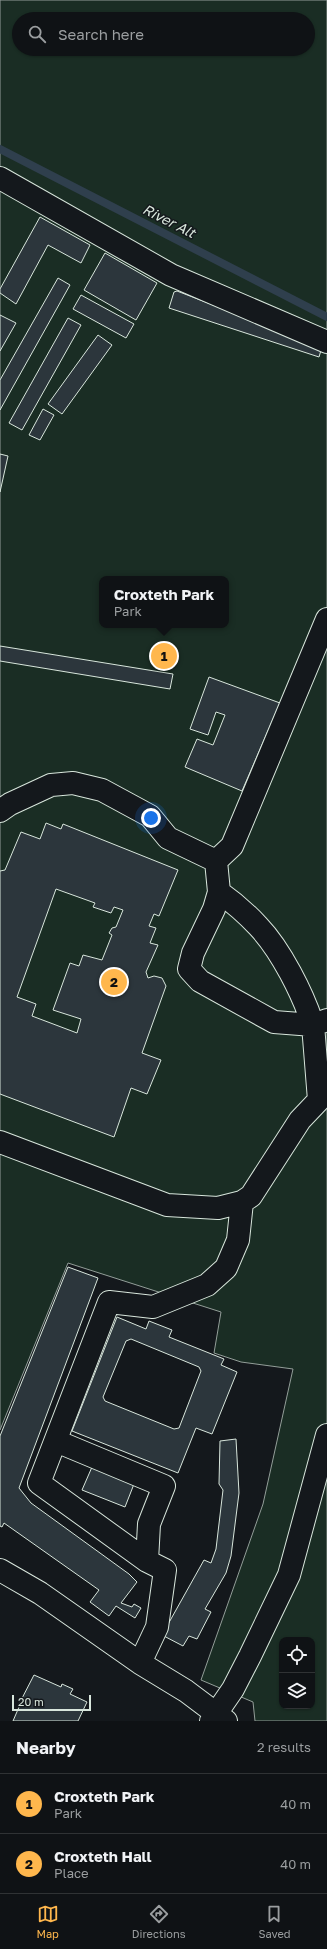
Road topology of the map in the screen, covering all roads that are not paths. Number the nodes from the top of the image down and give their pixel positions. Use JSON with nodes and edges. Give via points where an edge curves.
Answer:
{"nodes":[{"id":1,"x":0,"y":178,"type":"edge"},
{"id":2,"x":327,"y":342,"type":"edge"},
{"id":3,"x":327,"y":619,"type":"edge"},
{"id":4,"x":0,"y":811,"type":"edge"},
{"id":5,"x":216,"y":861,"type":"junction"},
{"id":6,"x":219,"y":892,"type":"junction"},
{"id":7,"x":320,"y":1023,"type":"edge"},
{"id":8,"x":323,"y":1103,"type":"edge"},
{"id":9,"x":0,"y":1142,"type":"edge"},
{"id":10,"x":242,"y":1202,"type":"junction"},
{"id":11,"x":327,"y":1435,"type":"edge"},
{"id":12,"x":56,"y":1441,"type":"junction"},
{"id":13,"x":147,"y":1561,"type":"junction"},
{"id":14,"x":0,"y":1570,"type":"edge"},
{"id":15,"x":140,"y":1663,"type":"junction"},
{"id":16,"x":217,"y":1718,"type":"edge"}],
"edges":[{"from":1,"to":2,"type":"lane","via":[[171,276]]},
{"from":3,"to":5,"type":"lane","via":[[232,846]]},
{"from":4,"to":5,"type":"lane","via":[[51,785],[73,783],[102,790],[150,816],[168,838]]},
{"from":5,"to":6,"type":"lane"},
{"from":6,"to":7,"type":"lane","via":[[260,927],[278,954],[308,1011]]},
{"from":6,"to":7,"type":"lane","via":[[214,909],[193,953],[189,969],[200,981],[274,1022]]},
{"from":7,"to":8,"type":"lane"},
{"from":8,"to":10,"type":"lane","via":[[300,1120],[250,1196]]},
{"from":9,"to":10,"type":"lane","via":[[167,1205],[218,1208]]},
{"from":10,"to":12,"type":"lane","via":[[238,1240],[226,1268],[207,1285],[153,1307],[110,1302]]},
{"from":11,"to":16,"type":"lane","via":[[288,1575]]},
{"from":12,"to":13,"type":"lane","via":[[40,1483]]},
{"from":12,"to":13,"type":"lane","via":[[164,1486],[149,1524]]},
{"from":13,"to":15,"type":"lane","via":[[165,1570],[157,1627]]},
{"from":14,"to":15,"type":"lane","via":[[40,1593]]},
{"from":15,"to":16,"type":"lane","via":[[186,1691]]}]}
